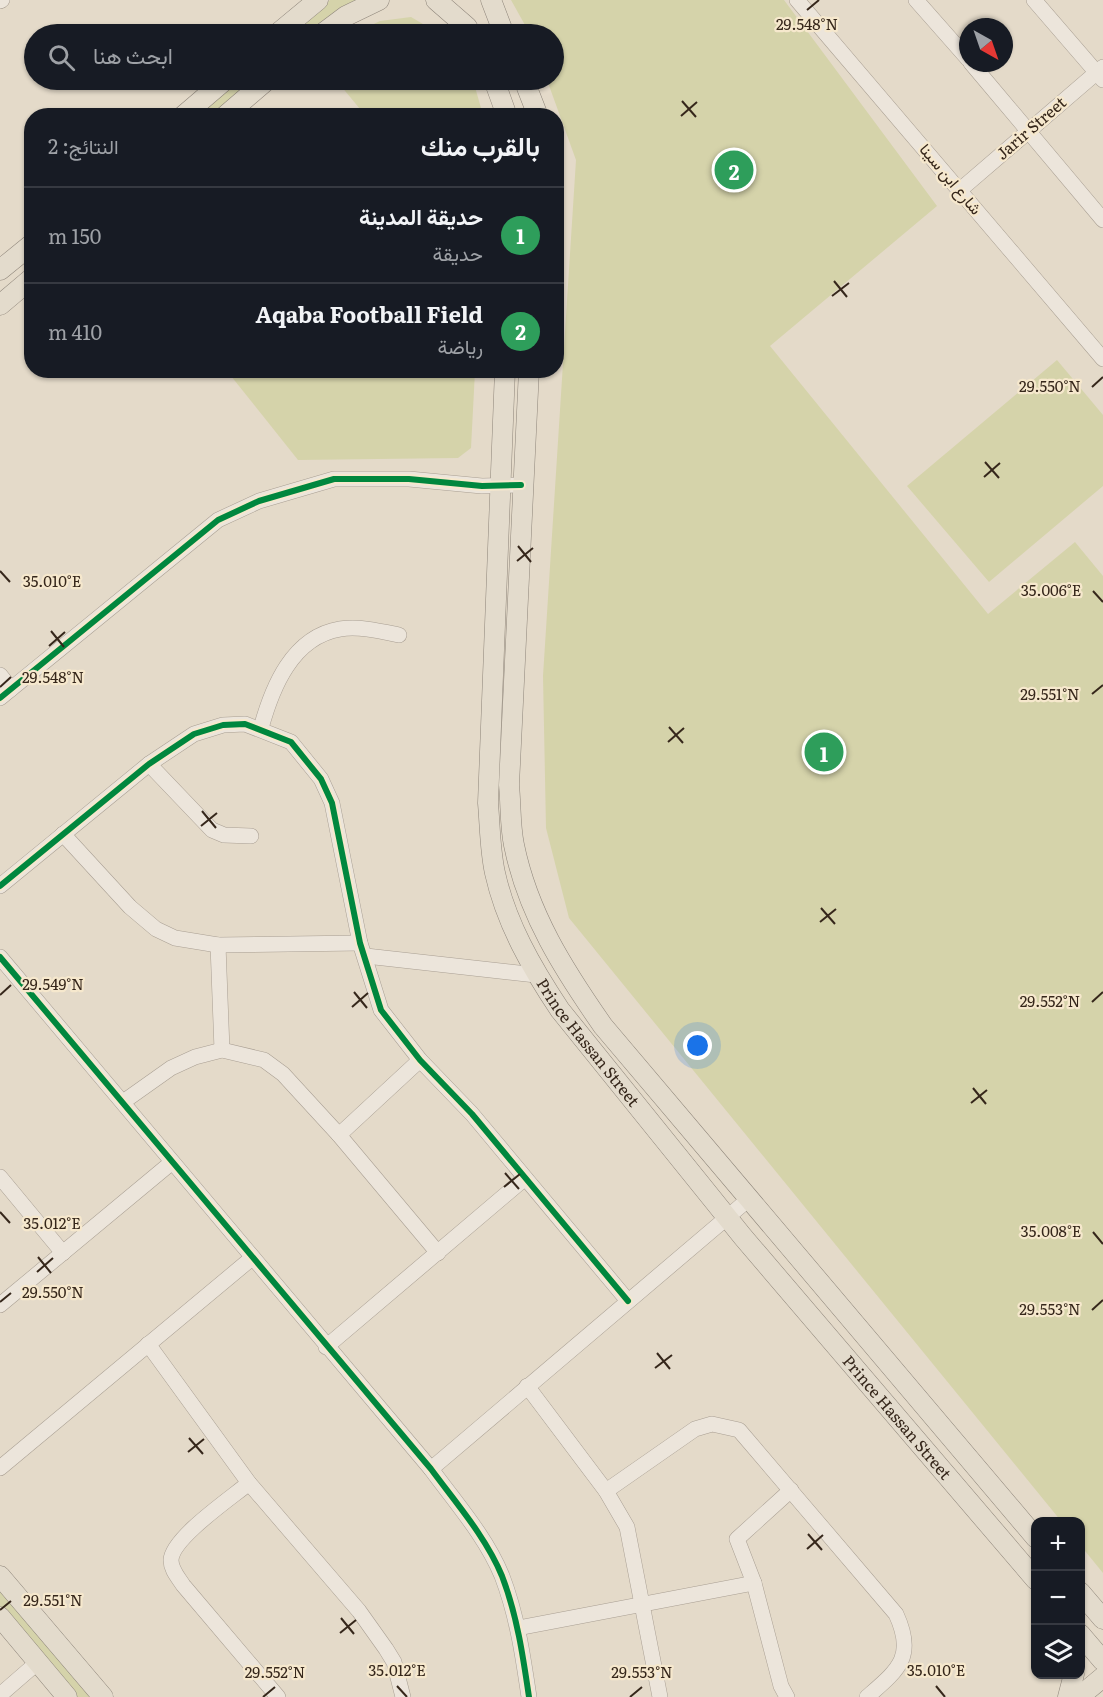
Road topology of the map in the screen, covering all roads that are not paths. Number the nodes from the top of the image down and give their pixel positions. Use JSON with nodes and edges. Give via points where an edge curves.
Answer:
{"nodes":[{"id":1,"x":318,"y":0,"type":"edge"},
{"id":2,"x":379,"y":0,"type":"edge"},
{"id":3,"x":436,"y":0,"type":"edge"},
{"id":4,"x":490,"y":0,"type":"edge"},
{"id":5,"x":797,"y":0,"type":"edge"},
{"id":6,"x":916,"y":0,"type":"edge"},
{"id":7,"x":1034,"y":0,"type":"edge"},
{"id":8,"x":289,"y":24,"type":"edge"},
{"id":9,"x":335,"y":24,"type":"edge"},
{"id":10,"x":464,"y":24,"type":"edge"},
{"id":11,"x":500,"y":24,"type":"edge"},
{"id":12,"x":959,"y":49,"type":"edge"},
{"id":13,"x":979,"y":72,"type":"edge"},
{"id":14,"x":1101,"y":73,"type":"edge"},
{"id":15,"x":213,"y":90,"type":"edge"},
{"id":16,"x":255,"y":90,"type":"edge"},
{"id":17,"x":498,"y":90,"type":"edge"},
{"id":18,"x":528,"y":90,"type":"edge"},
{"id":19,"x":192,"y":108,"type":"edge"},
{"id":20,"x":234,"y":108,"type":"edge"},
{"id":21,"x":504,"y":108,"type":"edge"},
{"id":22,"x":535,"y":108,"type":"edge"},
{"id":23,"x":1029,"y":129,"type":"junction"},
{"id":24,"x":960,"y":190,"type":"junction"},
{"id":25,"x":1103,"y":220,"type":"edge"},
{"id":26,"x":24,"y":250,"type":"edge"},
{"id":27,"x":0,"y":270,"type":"edge"},
{"id":28,"x":24,"y":285,"type":"edge"},
{"id":29,"x":0,"y":305,"type":"edge"},
{"id":30,"x":1103,"y":359,"type":"edge"},
{"id":31,"x":505,"y":378,"type":"edge"},
{"id":32,"x":528,"y":378,"type":"edge"},
{"id":33,"x":521,"y":485,"type":"junction"},
{"id":34,"x":500,"y":487,"type":"junction"},
{"id":35,"x":399,"y":634,"type":"dead end"},
{"id":36,"x":0,"y":675,"type":"edge"},
{"id":37,"x":5,"y":693,"type":"edge"},
{"id":38,"x":261,"y":728,"type":"junction"},
{"id":39,"x":149,"y":764,"type":"junction"},
{"id":40,"x":63,"y":834,"type":"junction"},
{"id":41,"x":251,"y":836,"type":"dead end"},
{"id":42,"x":0,"y":886,"type":"edge"},
{"id":43,"x":218,"y":945,"type":"junction"},
{"id":44,"x":363,"y":950,"type":"junction"},
{"id":45,"x":0,"y":957,"type":"edge"},
{"id":46,"x":536,"y":975,"type":"junction"},
{"id":47,"x":222,"y":1050,"type":"junction"},
{"id":48,"x":420,"y":1060,"type":"junction"},
{"id":49,"x":123,"y":1102,"type":"junction"},
{"id":50,"x":339,"y":1135,"type":"junction"},
{"id":51,"x":171,"y":1162,"type":"junction"},
{"id":52,"x":0,"y":1177,"type":"edge"},
{"id":53,"x":524,"y":1179,"type":"junction"},
{"id":54,"x":750,"y":1198,"type":"junction"},
{"id":55,"x":728,"y":1217,"type":"junction"},
{"id":56,"x":63,"y":1253,"type":"junction"},
{"id":57,"x":438,"y":1253,"type":"junction"},
{"id":58,"x":252,"y":1258,"type":"junction"},
{"id":59,"x":628,"y":1301,"type":"junction"},
{"id":60,"x":0,"y":1305,"type":"edge"},
{"id":61,"x":148,"y":1344,"type":"junction"},
{"id":62,"x":326,"y":1347,"type":"junction"},
{"id":63,"x":526,"y":1386,"type":"junction"},
{"id":64,"x":0,"y":1468,"type":"edge"},
{"id":65,"x":431,"y":1469,"type":"junction"},
{"id":66,"x":249,"y":1483,"type":"junction"},
{"id":67,"x":791,"y":1490,"type":"junction"},
{"id":68,"x":606,"y":1491,"type":"junction"},
{"id":69,"x":1031,"y":1533,"type":"edge"},
{"id":70,"x":1031,"y":1575,"type":"edge"},
{"id":71,"x":0,"y":1576,"type":"edge"},
{"id":72,"x":754,"y":1583,"type":"junction"},
{"id":73,"x":1085,"y":1598,"type":"edge"},
{"id":74,"x":641,"y":1605,"type":"junction"},
{"id":75,"x":0,"y":1617,"type":"edge"},
{"id":76,"x":1103,"y":1619,"type":"edge"},
{"id":77,"x":518,"y":1628,"type":"junction"},
{"id":78,"x":1085,"y":1640,"type":"edge"},
{"id":79,"x":1103,"y":1661,"type":"edge"},
{"id":80,"x":38,"y":1662,"type":"junction"},
{"id":81,"x":1103,"y":1677,"type":"edge"},
{"id":82,"x":1073,"y":1679,"type":"edge"},
{"id":83,"x":0,"y":1695,"type":"edge"},
{"id":84,"x":67,"y":1697,"type":"edge"},
{"id":85,"x":103,"y":1697,"type":"edge"},
{"id":86,"x":279,"y":1697,"type":"edge"},
{"id":87,"x":404,"y":1697,"type":"edge"},
{"id":88,"x":529,"y":1697,"type":"edge"},
{"id":89,"x":660,"y":1697,"type":"edge"},
{"id":90,"x":787,"y":1697,"type":"edge"},
{"id":91,"x":867,"y":1697,"type":"edge"},
{"id":92,"x":1068,"y":1697,"type":"edge"},
{"id":93,"x":1080,"y":1697,"type":"edge"}],
"edges":[{"from":1,"to":8,"type":"main road"},
{"from":2,"to":9,"type":"main road"},
{"from":3,"to":10,"type":"main road"},
{"from":4,"to":11,"type":"main road"},
{"from":5,"to":24,"type":"street","name":"شارع ابن سينا"},
{"from":6,"to":12,"type":"street"},
{"from":7,"to":14,"type":"street"},
{"from":13,"to":23,"type":"street"},
{"from":14,"to":23,"type":"street","name":"Jarir Street"},
{"from":15,"to":19,"type":"main road"},
{"from":16,"to":20,"type":"main road"},
{"from":17,"to":21,"type":"main road"},
{"from":18,"to":22,"type":"main road"},
{"from":23,"to":24,"type":"street","name":"Jarir Street"},
{"from":23,"to":25,"type":"street"},
{"from":24,"to":30,"type":"street","name":"شارع ابن سينا"},
{"from":26,"to":27,"type":"main road"},
{"from":28,"to":29,"type":"main road"},
{"from":31,"to":34,"type":"main road","name":"Prince Hassan Street"},
{"from":32,"to":33,"type":"main road","name":"Prince Hassan Street"},
{"from":33,"to":34,"type":"street"},
{"from":33,"to":54,"type":"main road","name":"Prince Hassan Street","via":[[509,785],[514,844],[527,894],[548,943],[603,1026]]},
{"from":34,"to":37,"type":"street","via":[[409,479],[334,479],[259,501],[218,520]]},
{"from":34,"to":46,"type":"main road","name":"Prince Hassan Street","via":[[488,803],[494,871],[507,915]]},
{"from":35,"to":38,"type":"street","via":[[363,628],[338,629],[314,640],[279,675]]},
{"from":36,"to":37,"type":"street"},
{"from":38,"to":39,"type":"street","via":[[245,724],[194,734]]},
{"from":38,"to":44,"type":"street","via":[[291,742],[321,779],[332,803]]},
{"from":39,"to":40,"type":"street"},
{"from":39,"to":41,"type":"street","via":[[212,830],[224,835]]},
{"from":40,"to":42,"type":"street"},
{"from":40,"to":43,"type":"street","via":[[130,908],[156,929],[175,938]]},
{"from":43,"to":44,"type":"street"},
{"from":43,"to":47,"type":"street"},
{"from":44,"to":46,"type":"street"},
{"from":44,"to":48,"type":"street","via":[[381,1010]]},
{"from":45,"to":49,"type":"street"},
{"from":46,"to":55,"type":"main road","name":"Prince Hassan Street"},
{"from":47,"to":49,"type":"street","via":[[171,1068]]},
{"from":47,"to":50,"type":"street","via":[[264,1060],[283,1074]]},
{"from":48,"to":50,"type":"street"},
{"from":48,"to":53,"type":"street","via":[[472,1114]]},
{"from":49,"to":51,"type":"street"},
{"from":50,"to":57,"type":"street"},
{"from":51,"to":56,"type":"street"},
{"from":51,"to":58,"type":"street"},
{"from":52,"to":56,"type":"street"},
{"from":53,"to":57,"type":"street"},
{"from":53,"to":59,"type":"street"},
{"from":54,"to":55,"type":"street"},
{"from":54,"to":69,"type":"main road","name":"Prince Hassan Street"},
{"from":55,"to":59,"type":"street"},
{"from":55,"to":70,"type":"main road","name":"Prince Hassan Street"},
{"from":56,"to":60,"type":"street"},
{"from":57,"to":62,"type":"street"},
{"from":58,"to":61,"type":"street"},
{"from":58,"to":62,"type":"street"},
{"from":59,"to":63,"type":"street"},
{"from":61,"to":64,"type":"street"},
{"from":61,"to":66,"type":"street"},
{"from":62,"to":65,"type":"street"},
{"from":63,"to":65,"type":"street"},
{"from":63,"to":68,"type":"street"},
{"from":65,"to":77,"type":"street","via":[[476,1529],[502,1575]]},
{"from":66,"to":86,"type":"street","via":[[182,1538],[171,1559],[173,1571],[183,1585]]},
{"from":66,"to":87,"type":"street","via":[[386,1649]]},
{"from":67,"to":68,"type":"street","via":[[739,1430],[712,1424],[695,1429]]},
{"from":67,"to":72,"type":"street","via":[[736,1539]]},
{"from":67,"to":91,"type":"street","via":[[896,1614],[904,1630],[903,1661]]},
{"from":68,"to":74,"type":"street","via":[[627,1527]]},
{"from":71,"to":85,"type":"main road"},
{"from":72,"to":74,"type":"street"},
{"from":72,"to":90,"type":"street"},
{"from":73,"to":76,"type":"main road"},
{"from":74,"to":77,"type":"street"},
{"from":74,"to":89,"type":"street"},
{"from":75,"to":80,"type":"main road"},
{"from":77,"to":88,"type":"street"},
{"from":78,"to":79,"type":"main road"},
{"from":80,"to":83,"type":"street"},
{"from":80,"to":84,"type":"main road"},
{"from":81,"to":93,"type":"main road"},
{"from":82,"to":92,"type":"main road"}]}
